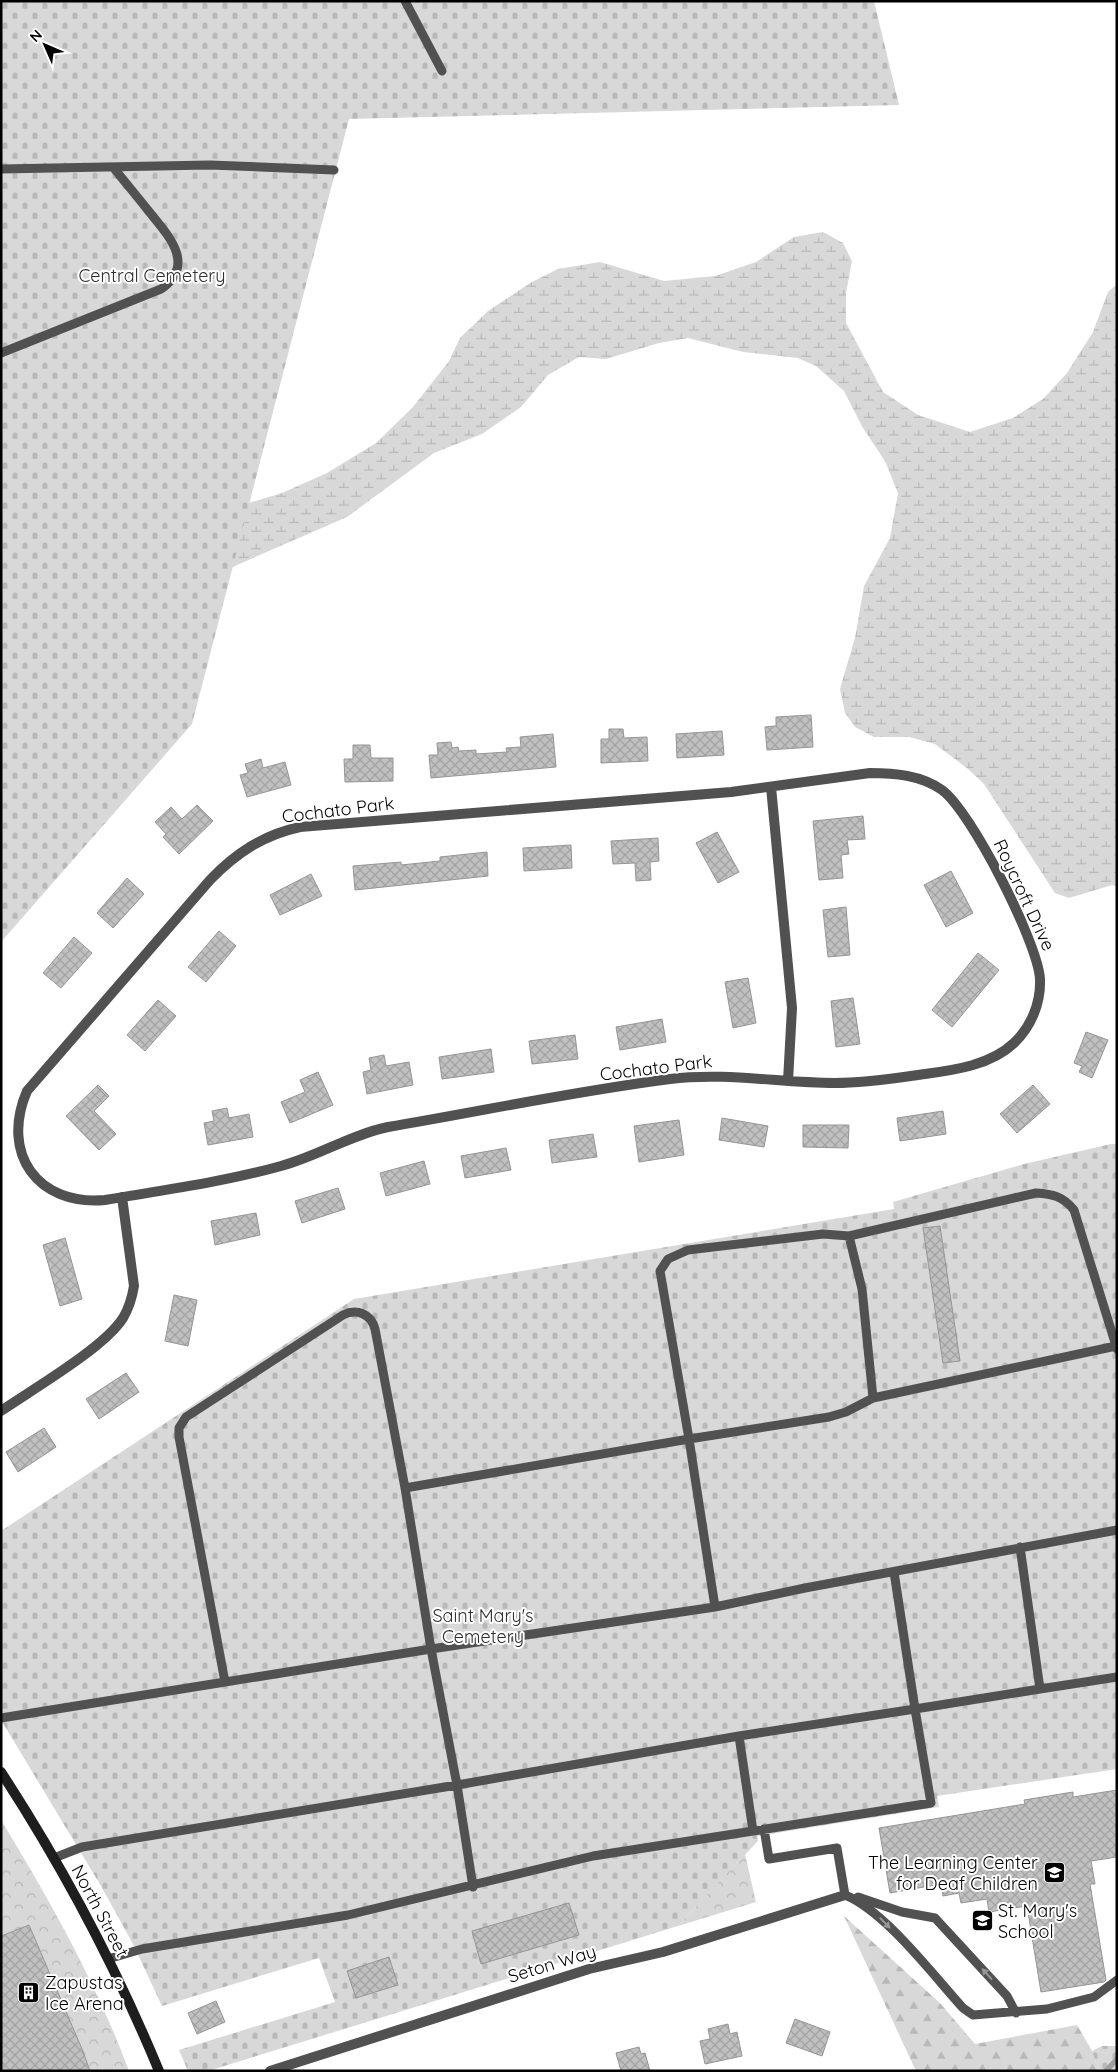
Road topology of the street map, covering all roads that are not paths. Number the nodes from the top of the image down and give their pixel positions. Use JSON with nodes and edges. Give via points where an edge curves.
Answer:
{"nodes":[{"id":1,"x":404,"y":1,"type":"edge"},
{"id":2,"x":442,"y":70,"type":"dead end"},
{"id":3,"x":113,"y":167,"type":"junction"},
{"id":4,"x":1,"y":170,"type":"edge"},
{"id":5,"x":334,"y":170,"type":"dead end"},
{"id":6,"x":1,"y":353,"type":"edge"},
{"id":7,"x":836,"y":778,"type":"joint"},
{"id":8,"x":771,"y":786,"type":"junction"},
{"id":9,"x":788,"y":1081,"type":"junction"},
{"id":10,"x":874,"y":1081,"type":"joint"},
{"id":11,"x":122,"y":1197,"type":"junction"},
{"id":12,"x":849,"y":1236,"type":"junction"},
{"id":13,"x":1116,"y":1348,"type":"edge"},
{"id":14,"x":873,"y":1398,"type":"junction"},
{"id":15,"x":1,"y":1411,"type":"edge"},
{"id":16,"x":689,"y":1439,"type":"junction"},
{"id":17,"x":405,"y":1488,"type":"junction"},
{"id":18,"x":1117,"y":1530,"type":"edge"},
{"id":19,"x":1020,"y":1547,"type":"junction"},
{"id":20,"x":894,"y":1572,"type":"junction"},
{"id":21,"x":715,"y":1607,"type":"junction"},
{"id":22,"x":431,"y":1649,"type":"junction"},
{"id":23,"x":1117,"y":1677,"type":"edge"},
{"id":24,"x":225,"y":1682,"type":"junction"},
{"id":25,"x":1040,"y":1689,"type":"junction"},
{"id":26,"x":915,"y":1709,"type":"junction"},
{"id":27,"x":1,"y":1718,"type":"edge"},
{"id":28,"x":739,"y":1736,"type":"junction"},
{"id":29,"x":1,"y":1772,"type":"edge"},
{"id":30,"x":456,"y":1785,"type":"junction"},
{"id":31,"x":764,"y":1829,"type":"junction"},
{"id":32,"x":753,"y":1831,"type":"junction"},
{"id":33,"x":54,"y":1858,"type":"junction"},
{"id":34,"x":473,"y":1887,"type":"junction"},
{"id":35,"x":846,"y":1895,"type":"junction"},
{"id":36,"x":108,"y":1959,"type":"junction"},
{"id":37,"x":1117,"y":1980,"type":"edge"},
{"id":38,"x":1016,"y":2013,"type":"junction"},
{"id":39,"x":159,"y":2071,"type":"edge"},
{"id":40,"x":270,"y":2071,"type":"edge"}],
"edges":[{"from":1,"to":2,"type":"lane"},
{"from":3,"to":4,"type":"lane"},
{"from":3,"to":5,"type":"lane"},
{"from":3,"to":6,"type":"lane","via":[[175,246],[176,274],[161,289]]},
{"from":7,"to":8,"type":"street","name":"Cochato Park"},
{"from":7,"to":10,"type":"street","name":"Roycroft Drive","via":[[870,773],[900,774],[930,783],[951,798],[986,850],[1038,967],[1039,991],[1033,1014],[1028,1026],[1011,1046],[970,1066]]},
{"from":8,"to":9,"type":"street","via":[[792,1008]]},
{"from":8,"to":11,"type":"street","name":"Cochato Park","via":[[300,827],[273,834],[248,847],[223,867],[173,922],[34,1082],[17,1112],[16,1148],[25,1167],[40,1183],[60,1195],[82,1200]]},
{"from":9,"to":10,"type":"street","name":"Cochato Park"},
{"from":9,"to":11,"type":"street","name":"Cochato Park","via":[[715,1076],[669,1079],[397,1125],[362,1134],[319,1154],[282,1166]]},
{"from":11,"to":15,"type":"street","via":[[134,1286],[123,1319],[96,1346]]},
{"from":12,"to":13,"type":"lane","via":[[1036,1193],[1061,1197],[1074,1210]]},
{"from":12,"to":14,"type":"lane","via":[[862,1289]]},
{"from":12,"to":16,"type":"lane","via":[[824,1234],[688,1250],[668,1259],[660,1271]]},
{"from":13,"to":14,"type":"lane"},
{"from":14,"to":16,"type":"lane","via":[[846,1412],[829,1416]]},
{"from":16,"to":17,"type":"lane"},
{"from":16,"to":21,"type":"lane"},
{"from":17,"to":22,"type":"lane"},
{"from":17,"to":24,"type":"lane","via":[[375,1329],[371,1319],[363,1313],[352,1311],[343,1315],[186,1417],[179,1428],[179,1437]]},
{"from":18,"to":19,"type":"lane"},
{"from":19,"to":20,"type":"lane"},
{"from":19,"to":25,"type":"lane"},
{"from":20,"to":21,"type":"lane"},
{"from":20,"to":26,"type":"lane"},
{"from":21,"to":22,"type":"lane"},
{"from":22,"to":24,"type":"lane"},
{"from":22,"to":30,"type":"lane"},
{"from":23,"to":25,"type":"lane"},
{"from":24,"to":27,"type":"lane"},
{"from":25,"to":26,"type":"lane"},
{"from":26,"to":28,"type":"lane"},
{"from":26,"to":31,"type":"lane","via":[[931,1803]]},
{"from":28,"to":30,"type":"lane"},
{"from":28,"to":32,"type":"lane"},
{"from":29,"to":33,"type":"main road","name":"North Street"},
{"from":30,"to":33,"type":"lane","via":[[82,1847]]},
{"from":30,"to":34,"type":"lane"},
{"from":31,"to":32,"type":"lane"},
{"from":31,"to":35,"type":"lane","via":[[769,1859],[837,1848]]},
{"from":32,"to":34,"type":"lane","via":[[602,1855]]},
{"from":33,"to":36,"type":"main road","name":"North Street"},
{"from":34,"to":36,"type":"lane","via":[[348,1915],[142,1949]]},
{"from":38,"to":35,"type":"lane","one_way":true,"via":[[1007,1996],[935,1918]]},
{"from":35,"to":38,"type":"lane","one_way":true,"via":[[881,1918],[968,2013]]},
{"from":35,"to":40,"type":"street","name":"Seton Way","via":[[676,1949],[589,1969]]},
{"from":36,"to":39,"type":"main road","name":"North Street"},
{"from":37,"to":38,"type":"lane","via":[[1086,2000]]}]}
